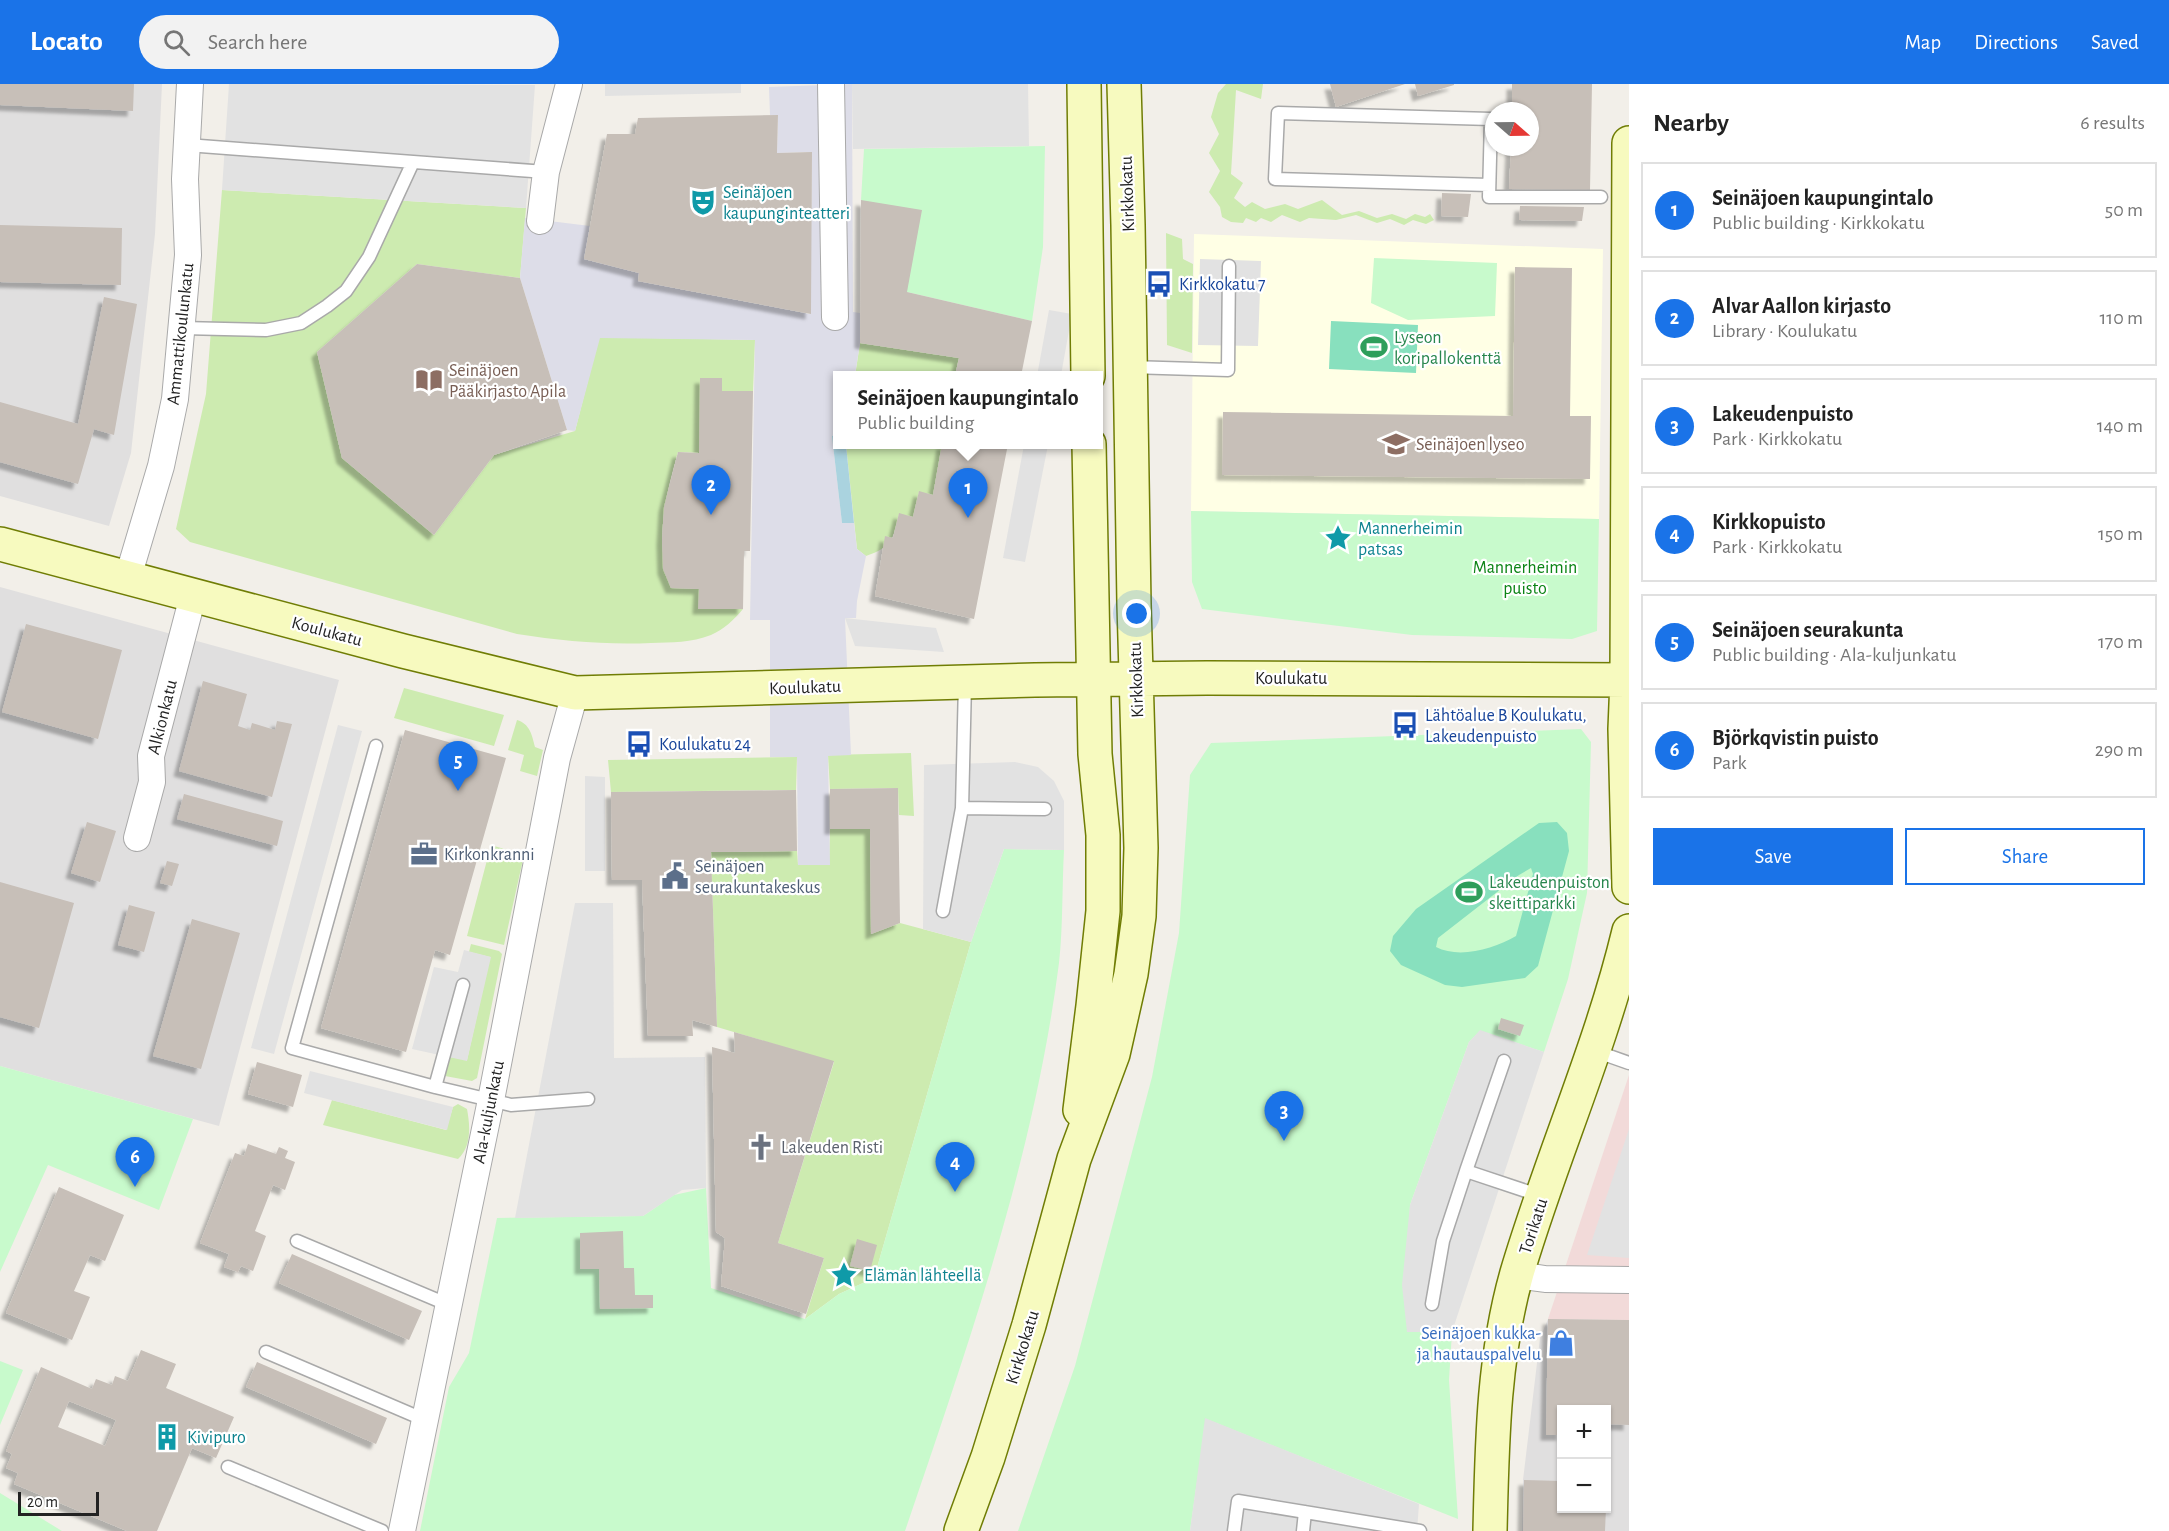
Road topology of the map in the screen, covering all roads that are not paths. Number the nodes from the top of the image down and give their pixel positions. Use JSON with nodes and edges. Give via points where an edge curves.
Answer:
{"nodes":[{"id":1,"x":190,"y":84,"type":"edge"},
{"id":2,"x":569,"y":84,"type":"edge"},
{"id":3,"x":831,"y":84,"type":"edge"},
{"id":4,"x":1084,"y":84,"type":"edge"},
{"id":5,"x":1124,"y":84,"type":"edge"},
{"id":6,"x":1629,"y":143,"type":"edge"},
{"id":7,"x":187,"y":145,"type":"junction"},
{"id":8,"x":413,"y":162,"type":"junction"},
{"id":9,"x":546,"y":172,"type":"junction"},
{"id":10,"x":1489,"y":184,"type":"junction"},
{"id":11,"x":1600,"y":197,"type":"dead end"},
{"id":12,"x":540,"y":221,"type":"dead end"},
{"id":13,"x":1229,"y":266,"type":"dead end"},
{"id":14,"x":835,"y":317,"type":"dead end"},
{"id":15,"x":182,"y":328,"type":"junction"},
{"id":16,"x":1129,"y":367,"type":"junction"},
{"id":17,"x":1088,"y":371,"type":"edge"},
{"id":18,"x":1089,"y":449,"type":"edge"},
{"id":19,"x":0,"y":544,"type":"edge"},
{"id":20,"x":128,"y":577,"type":"junction"},
{"id":21,"x":193,"y":596,"type":"junction"},
{"id":22,"x":1093,"y":679,"type":"junction"},
{"id":23,"x":1136,"y":679,"type":"junction"},
{"id":24,"x":1628,"y":680,"type":"edge"},
{"id":25,"x":965,"y":682,"type":"junction"},
{"id":26,"x":575,"y":693,"type":"junction"},
{"id":27,"x":376,"y":746,"type":"dead end"},
{"id":28,"x":962,"y":808,"type":"junction"},
{"id":29,"x":1045,"y":808,"type":"dead end"},
{"id":30,"x":137,"y":838,"type":"dead end"},
{"id":31,"x":1629,"y":887,"type":"edge"},
{"id":32,"x":943,"y":911,"type":"dead end"},
{"id":33,"x":1626,"y":952,"type":"edge"},
{"id":34,"x":463,"y":985,"type":"dead end"},
{"id":35,"x":1594,"y":1051,"type":"junction"},
{"id":36,"x":1504,"y":1061,"type":"dead end"},
{"id":37,"x":1629,"y":1063,"type":"edge"},
{"id":38,"x":435,"y":1087,"type":"junction"},
{"id":39,"x":588,"y":1099,"type":"dead end"},
{"id":40,"x":490,"y":1100,"type":"junction"},
{"id":41,"x":1074,"y":1159,"type":"junction"},
{"id":42,"x":1466,"y":1171,"type":"junction"},
{"id":43,"x":1542,"y":1196,"type":"junction"},
{"id":44,"x":297,"y":1241,"type":"dead end"},
{"id":45,"x":1517,"y":1275,"type":"junction"},
{"id":46,"x":1629,"y":1280,"type":"edge"},
{"id":47,"x":1432,"y":1304,"type":"dead end"},
{"id":48,"x":449,"y":1305,"type":"junction"},
{"id":49,"x":266,"y":1352,"type":"dead end"},
{"id":50,"x":425,"y":1420,"type":"junction"},
{"id":51,"x":228,"y":1467,"type":"dead end"},
{"id":52,"x":1305,"y":1512,"type":"junction"},
{"id":53,"x":1382,"y":1528,"type":"edge"},
{"id":54,"x":381,"y":1531,"type":"edge"},
{"id":55,"x":402,"y":1531,"type":"edge"},
{"id":56,"x":961,"y":1531,"type":"edge"},
{"id":57,"x":1234,"y":1531,"type":"edge"},
{"id":58,"x":1303,"y":1531,"type":"edge"},
{"id":59,"x":1420,"y":1531,"type":"edge"},
{"id":60,"x":1490,"y":1531,"type":"edge"}],
"edges":[{"from":1,"to":7,"type":"street","name":"Ammattikoulunkatu"},
{"from":2,"to":9,"type":"street"},
{"from":3,"to":14,"type":"street"},
{"from":4,"to":17,"type":"street"},
{"from":5,"to":16,"type":"street","name":"Kirkkokatu"},
{"from":6,"to":24,"type":"street"},
{"from":7,"to":8,"type":"lane"},
{"from":7,"to":15,"type":"street","name":"Ammattikoulunkatu","via":[[188,255]]},
{"from":8,"to":9,"type":"lane"},
{"from":8,"to":15,"type":"lane","via":[[369,256],[346,291],[327,306],[301,323],[266,330]]},
{"from":9,"to":12,"type":"street"},
{"from":10,"to":10,"type":"lane","via":[[1491,119],[1278,113],[1275,179]]},
{"from":10,"to":11,"type":"lane","via":[[1489,197]]},
{"from":13,"to":16,"type":"lane","via":[[1228,370]]},
{"from":15,"to":20,"type":"street","name":"Ammattikoulunkatu","via":[[175,399],[161,466]]},
{"from":16,"to":23,"type":"street","name":"Kirkkokatu"},
{"from":18,"to":22,"type":"street","name":"Kirkkokatu"},
{"from":19,"to":20,"type":"street","name":"Koulukatu"},
{"from":20,"to":21,"type":"street","name":"Koulukatu"},
{"from":21,"to":26,"type":"street","name":"Koulukatu"},
{"from":21,"to":30,"type":"street","name":"Alkionkatu","via":[[151,756],[152,782]]},
{"from":22,"to":23,"type":"street","name":"Koulukatu"},
{"from":22,"to":25,"type":"street","name":"Koulukatu"},
{"from":22,"to":41,"type":"street","name":"Kirkkokatu","via":[[1103,835],[1103,911]]},
{"from":23,"to":24,"type":"street","name":"Koulukatu"},
{"from":23,"to":41,"type":"street","name":"Kirkkokatu","via":[[1139,916],[1113,1054]]},
{"from":24,"to":31,"type":"street","via":[[1625,729]]},
{"from":25,"to":26,"type":"street","name":"Koulukatu"},
{"from":25,"to":28,"type":"lane"},
{"from":26,"to":40,"type":"street","name":"Ala-kuljunkatu","via":[[557,758]]},
{"from":27,"to":38,"type":"lane","via":[[292,1048]]},
{"from":28,"to":29,"type":"lane"},
{"from":28,"to":32,"type":"lane"},
{"from":33,"to":35,"type":"street","name":"Torikatu"},
{"from":34,"to":38,"type":"lane"},
{"from":35,"to":37,"type":"lane"},
{"from":35,"to":43,"type":"street","name":"Torikatu"},
{"from":36,"to":42,"type":"lane"},
{"from":38,"to":40,"type":"lane"},
{"from":39,"to":40,"type":"lane","via":[[510,1105]]},
{"from":40,"to":48,"type":"street","name":"Ala-kuljunkatu"},
{"from":41,"to":56,"type":"street","name":"Kirkkokatu","via":[[1029,1325]]},
{"from":42,"to":43,"type":"lane"},
{"from":42,"to":47,"type":"lane","via":[[1443,1241]]},
{"from":43,"to":45,"type":"street","name":"Torikatu"},
{"from":44,"to":48,"type":"lane"},
{"from":45,"to":46,"type":"street"},
{"from":45,"to":60,"type":"street","name":"Torikatu","via":[[1502,1342],[1495,1399]]},
{"from":48,"to":50,"type":"street","name":"Ala-kuljunkatu"},
{"from":49,"to":50,"type":"lane"},
{"from":50,"to":55,"type":"street","name":"Ala-kuljunkatu"},
{"from":51,"to":54,"type":"lane"},
{"from":52,"to":53,"type":"lane"},
{"from":52,"to":57,"type":"lane","via":[[1238,1502]]},
{"from":52,"to":58,"type":"lane"},
{"from":53,"to":59,"type":"lane"}]}
